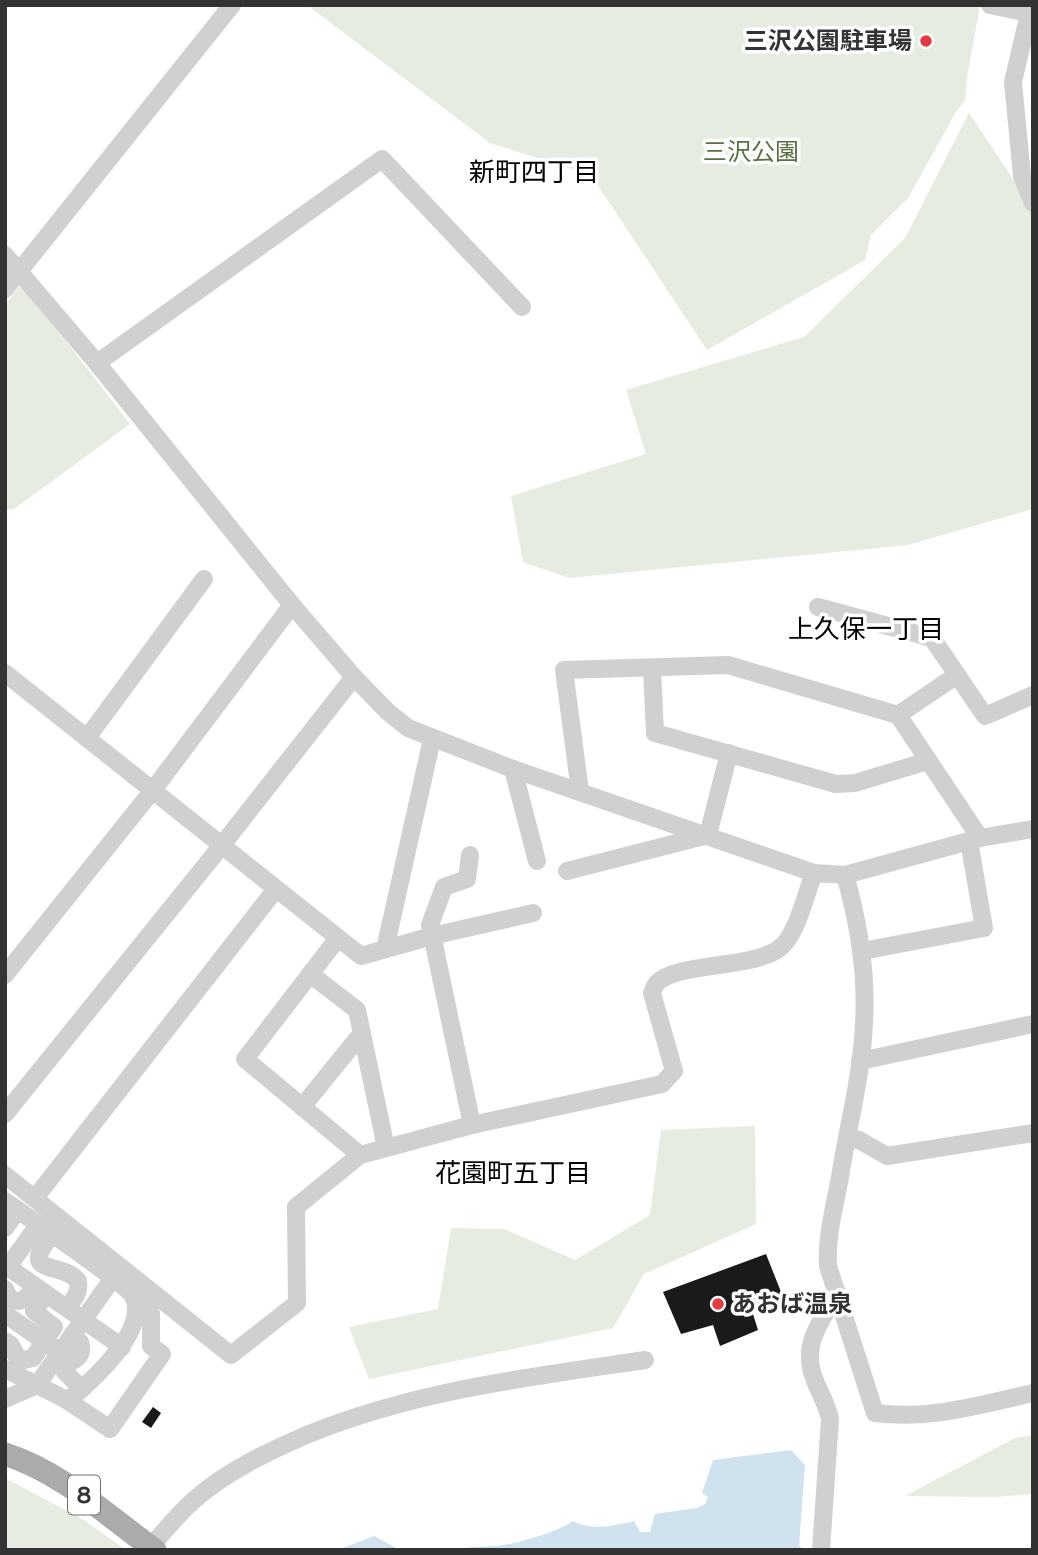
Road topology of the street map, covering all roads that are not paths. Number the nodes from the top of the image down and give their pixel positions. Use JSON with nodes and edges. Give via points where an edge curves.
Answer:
{"nodes":[{"id":1,"x":990,"y":5,"type":"edge"},
{"id":2,"x":230,"y":6,"type":"edge"},
{"id":3,"x":1030,"y":9,"type":"edge"},
{"id":4,"x":1033,"y":203,"type":"edge"},
{"id":5,"x":5,"y":255,"type":"edge"},
{"id":6,"x":19,"y":271,"type":"junction"},
{"id":7,"x":5,"y":289,"type":"edge"},
{"id":8,"x":522,"y":307,"type":"dead end"},
{"id":9,"x":97,"y":363,"type":"junction"},
{"id":10,"x":204,"y":579,"type":"dead end"},
{"id":11,"x":292,"y":605,"type":"junction"},
{"id":12,"x":818,"y":607,"type":"dead end"},
{"id":13,"x":652,"y":669,"type":"junction"},
{"id":14,"x":957,"y":675,"type":"junction"},
{"id":15,"x":354,"y":677,"type":"junction"},
{"id":16,"x":9,"y":682,"type":"edge"},
{"id":17,"x":1033,"y":695,"type":"edge"},
{"id":18,"x":898,"y":715,"type":"junction"},
{"id":19,"x":87,"y":738,"type":"junction"},
{"id":20,"x":432,"y":739,"type":"junction"},
{"id":21,"x":729,"y":753,"type":"junction"},
{"id":22,"x":928,"y":761,"type":"junction"},
{"id":23,"x":513,"y":769,"type":"junction"},
{"id":24,"x":153,"y":790,"type":"junction"},
{"id":25,"x":580,"y":791,"type":"junction"},
{"id":26,"x":1033,"y":829,"type":"edge"},
{"id":27,"x":708,"y":835,"type":"junction"},
{"id":28,"x":974,"y":839,"type":"junction"},
{"id":29,"x":222,"y":845,"type":"junction"},
{"id":30,"x":470,"y":855,"type":"dead end"},
{"id":31,"x":537,"y":861,"type":"dead end"},
{"id":32,"x":567,"y":872,"type":"dead end"},
{"id":33,"x":814,"y":873,"type":"junction"},
{"id":34,"x":845,"y":875,"type":"junction"},
{"id":35,"x":276,"y":889,"type":"junction"},
{"id":36,"x":533,"y":914,"type":"dead end"},
{"id":37,"x":432,"y":936,"type":"junction"},
{"id":38,"x":338,"y":938,"type":"junction"},
{"id":39,"x":385,"y":949,"type":"junction"},
{"id":40,"x":862,"y":951,"type":"junction"},
{"id":41,"x":310,"y":974,"type":"junction"},
{"id":42,"x":5,"y":975,"type":"edge"},
{"id":43,"x":1033,"y":1024,"type":"edge"},
{"id":44,"x":362,"y":1033,"type":"junction"},
{"id":45,"x":860,"y":1061,"type":"junction"},
{"id":46,"x":302,"y":1107,"type":"junction"},
{"id":47,"x":5,"y":1114,"type":"edge"},
{"id":48,"x":472,"y":1125,"type":"junction"},
{"id":49,"x":1033,"y":1133,"type":"edge"},
{"id":50,"x":847,"y":1138,"type":"junction"},
{"id":51,"x":386,"y":1148,"type":"junction"},
{"id":52,"x":360,"y":1155,"type":"junction"},
{"id":53,"x":5,"y":1175,"type":"edge"},
{"id":54,"x":34,"y":1198,"type":"junction"},
{"id":55,"x":12,"y":1206,"type":"edge"},
{"id":56,"x":5,"y":1228,"type":"edge"},
{"id":57,"x":45,"y":1230,"type":"junction"},
{"id":58,"x":6,"y":1266,"type":"edge"},
{"id":59,"x":113,"y":1278,"type":"junction"},
{"id":60,"x":5,"y":1289,"type":"edge"},
{"id":61,"x":41,"y":1291,"type":"junction"},
{"id":62,"x":837,"y":1292,"type":"junction"},
{"id":63,"x":134,"y":1296,"type":"junction"},
{"id":64,"x":67,"y":1308,"type":"junction"},
{"id":65,"x":5,"y":1314,"type":"edge"},
{"id":66,"x":83,"y":1320,"type":"junction"},
{"id":67,"x":72,"y":1335,"type":"junction"},
{"id":68,"x":5,"y":1341,"type":"edge"},
{"id":69,"x":45,"y":1342,"type":"junction"},
{"id":70,"x":122,"y":1347,"type":"junction"},
{"id":71,"x":60,"y":1352,"type":"junction"},
{"id":72,"x":645,"y":1360,"type":"dead end"},
{"id":73,"x":5,"y":1369,"type":"edge"},
{"id":74,"x":37,"y":1385,"type":"junction"},
{"id":75,"x":82,"y":1389,"type":"junction"},
{"id":76,"x":1033,"y":1393,"type":"edge"},
{"id":77,"x":5,"y":1399,"type":"edge"},
{"id":78,"x":65,"y":1399,"type":"junction"},
{"id":79,"x":5,"y":1454,"type":"edge"},
{"id":80,"x":153,"y":1548,"type":"edge"},
{"id":81,"x":821,"y":1550,"type":"edge"}],
"edges":[{"from":1,"to":3,"type":"street"},
{"from":2,"to":6,"type":"street"},
{"from":3,"to":4,"type":"street","via":[[1013,82],[1022,176]]},
{"from":5,"to":6,"type":"street"},
{"from":6,"to":7,"type":"street"},
{"from":6,"to":9,"type":"street"},
{"from":8,"to":9,"type":"street","via":[[382,159]]},
{"from":9,"to":11,"type":"street"},
{"from":10,"to":19,"type":"street"},
{"from":11,"to":15,"type":"street"},
{"from":11,"to":24,"type":"street"},
{"from":12,"to":14,"type":"street","via":[[932,638]]},
{"from":13,"to":18,"type":"street","via":[[728,665]]},
{"from":13,"to":21,"type":"street","via":[[654,733]]},
{"from":13,"to":25,"type":"street","via":[[564,670]]},
{"from":14,"to":17,"type":"street","via":[[985,716]]},
{"from":14,"to":18,"type":"street"},
{"from":15,"to":20,"type":"street","via":[[408,728]]},
{"from":15,"to":29,"type":"street"},
{"from":16,"to":19,"type":"street"},
{"from":18,"to":22,"type":"street"},
{"from":19,"to":24,"type":"street"},
{"from":20,"to":23,"type":"street"},
{"from":20,"to":39,"type":"street"},
{"from":21,"to":22,"type":"street","via":[[836,784],[855,783]]},
{"from":21,"to":27,"type":"street"},
{"from":22,"to":28,"type":"street"},
{"from":23,"to":25,"type":"street"},
{"from":23,"to":31,"type":"street"},
{"from":24,"to":29,"type":"street"},
{"from":24,"to":42,"type":"street"},
{"from":25,"to":27,"type":"street"},
{"from":26,"to":28,"type":"street"},
{"from":27,"to":32,"type":"street"},
{"from":27,"to":33,"type":"street"},
{"from":28,"to":34,"type":"street"},
{"from":28,"to":40,"type":"street","via":[[984,928]]},
{"from":29,"to":35,"type":"street"},
{"from":29,"to":47,"type":"street"},
{"from":30,"to":37,"type":"street","via":[[467,879],[444,887],[430,925]]},
{"from":33,"to":34,"type":"street"},
{"from":33,"to":48,"type":"street","via":[[790,938],[780,949],[761,957],[672,974],[657,983],[652,993],[674,1071],[662,1084]]},
{"from":34,"to":40,"type":"street"},
{"from":35,"to":38,"type":"street"},
{"from":35,"to":54,"type":"street"},
{"from":36,"to":37,"type":"street"},
{"from":37,"to":39,"type":"street"},
{"from":37,"to":48,"type":"street"},
{"from":38,"to":39,"type":"street","via":[[361,956]]},
{"from":38,"to":41,"type":"street"},
{"from":40,"to":45,"type":"street"},
{"from":41,"to":44,"type":"street","via":[[357,1010]]},
{"from":41,"to":46,"type":"street","via":[[245,1059]]},
{"from":43,"to":45,"type":"street"},
{"from":44,"to":46,"type":"street"},
{"from":44,"to":51,"type":"street"},
{"from":45,"to":50,"type":"street"},
{"from":46,"to":52,"type":"street"},
{"from":48,"to":51,"type":"street"},
{"from":49,"to":50,"type":"street","via":[[887,1156]]},
{"from":50,"to":62,"type":"street","via":[[827,1244],[828,1266]]},
{"from":51,"to":52,"type":"street"},
{"from":52,"to":54,"type":"street","via":[[296,1207],[297,1303],[232,1355]]},
{"from":53,"to":54,"type":"street"},
{"from":55,"to":56,"type":"street"},
{"from":55,"to":57,"type":"street"},
{"from":57,"to":58,"type":"street"},
{"from":57,"to":59,"type":"street"},
{"from":57,"to":64,"type":"street","via":[[39,1253],[42,1265],[68,1271],[78,1281],[76,1297]]},
{"from":58,"to":61,"type":"street"},
{"from":59,"to":63,"type":"street"},
{"from":59,"to":66,"type":"street"},
{"from":60,"to":61,"type":"street","via":[[17,1302]]},
{"from":61,"to":64,"type":"street"},
{"from":61,"to":69,"type":"street","via":[[34,1311],[54,1326]]},
{"from":62,"to":76,"type":"street","via":[[875,1413],[904,1417]]},
{"from":62,"to":81,"type":"street","via":[[811,1340],[808,1360],[831,1419]]},
{"from":63,"to":70,"type":"street","via":[[136,1318]]},
{"from":63,"to":78,"type":"street","via":[[152,1314],[151,1346],[162,1354],[110,1429]]},
{"from":64,"to":66,"type":"street"},
{"from":65,"to":69,"type":"street"},
{"from":66,"to":67,"type":"street"},
{"from":66,"to":70,"type":"street"},
{"from":67,"to":71,"type":"street"},
{"from":67,"to":75,"type":"street","via":[[82,1348],[65,1372]]},
{"from":68,"to":69,"type":"street","via":[[19,1361],[33,1359]]},
{"from":69,"to":71,"type":"street"},
{"from":70,"to":75,"type":"street"},
{"from":71,"to":74,"type":"street"},
{"from":72,"to":80,"type":"street","via":[[473,1385],[341,1421],[248,1462],[194,1500]]},
{"from":73,"to":74,"type":"street"},
{"from":74,"to":77,"type":"street"},
{"from":74,"to":78,"type":"street"},
{"from":75,"to":78,"type":"street"},
{"from":79,"to":80,"type":"main road","number":"8","via":[[74,1488]]}]}
